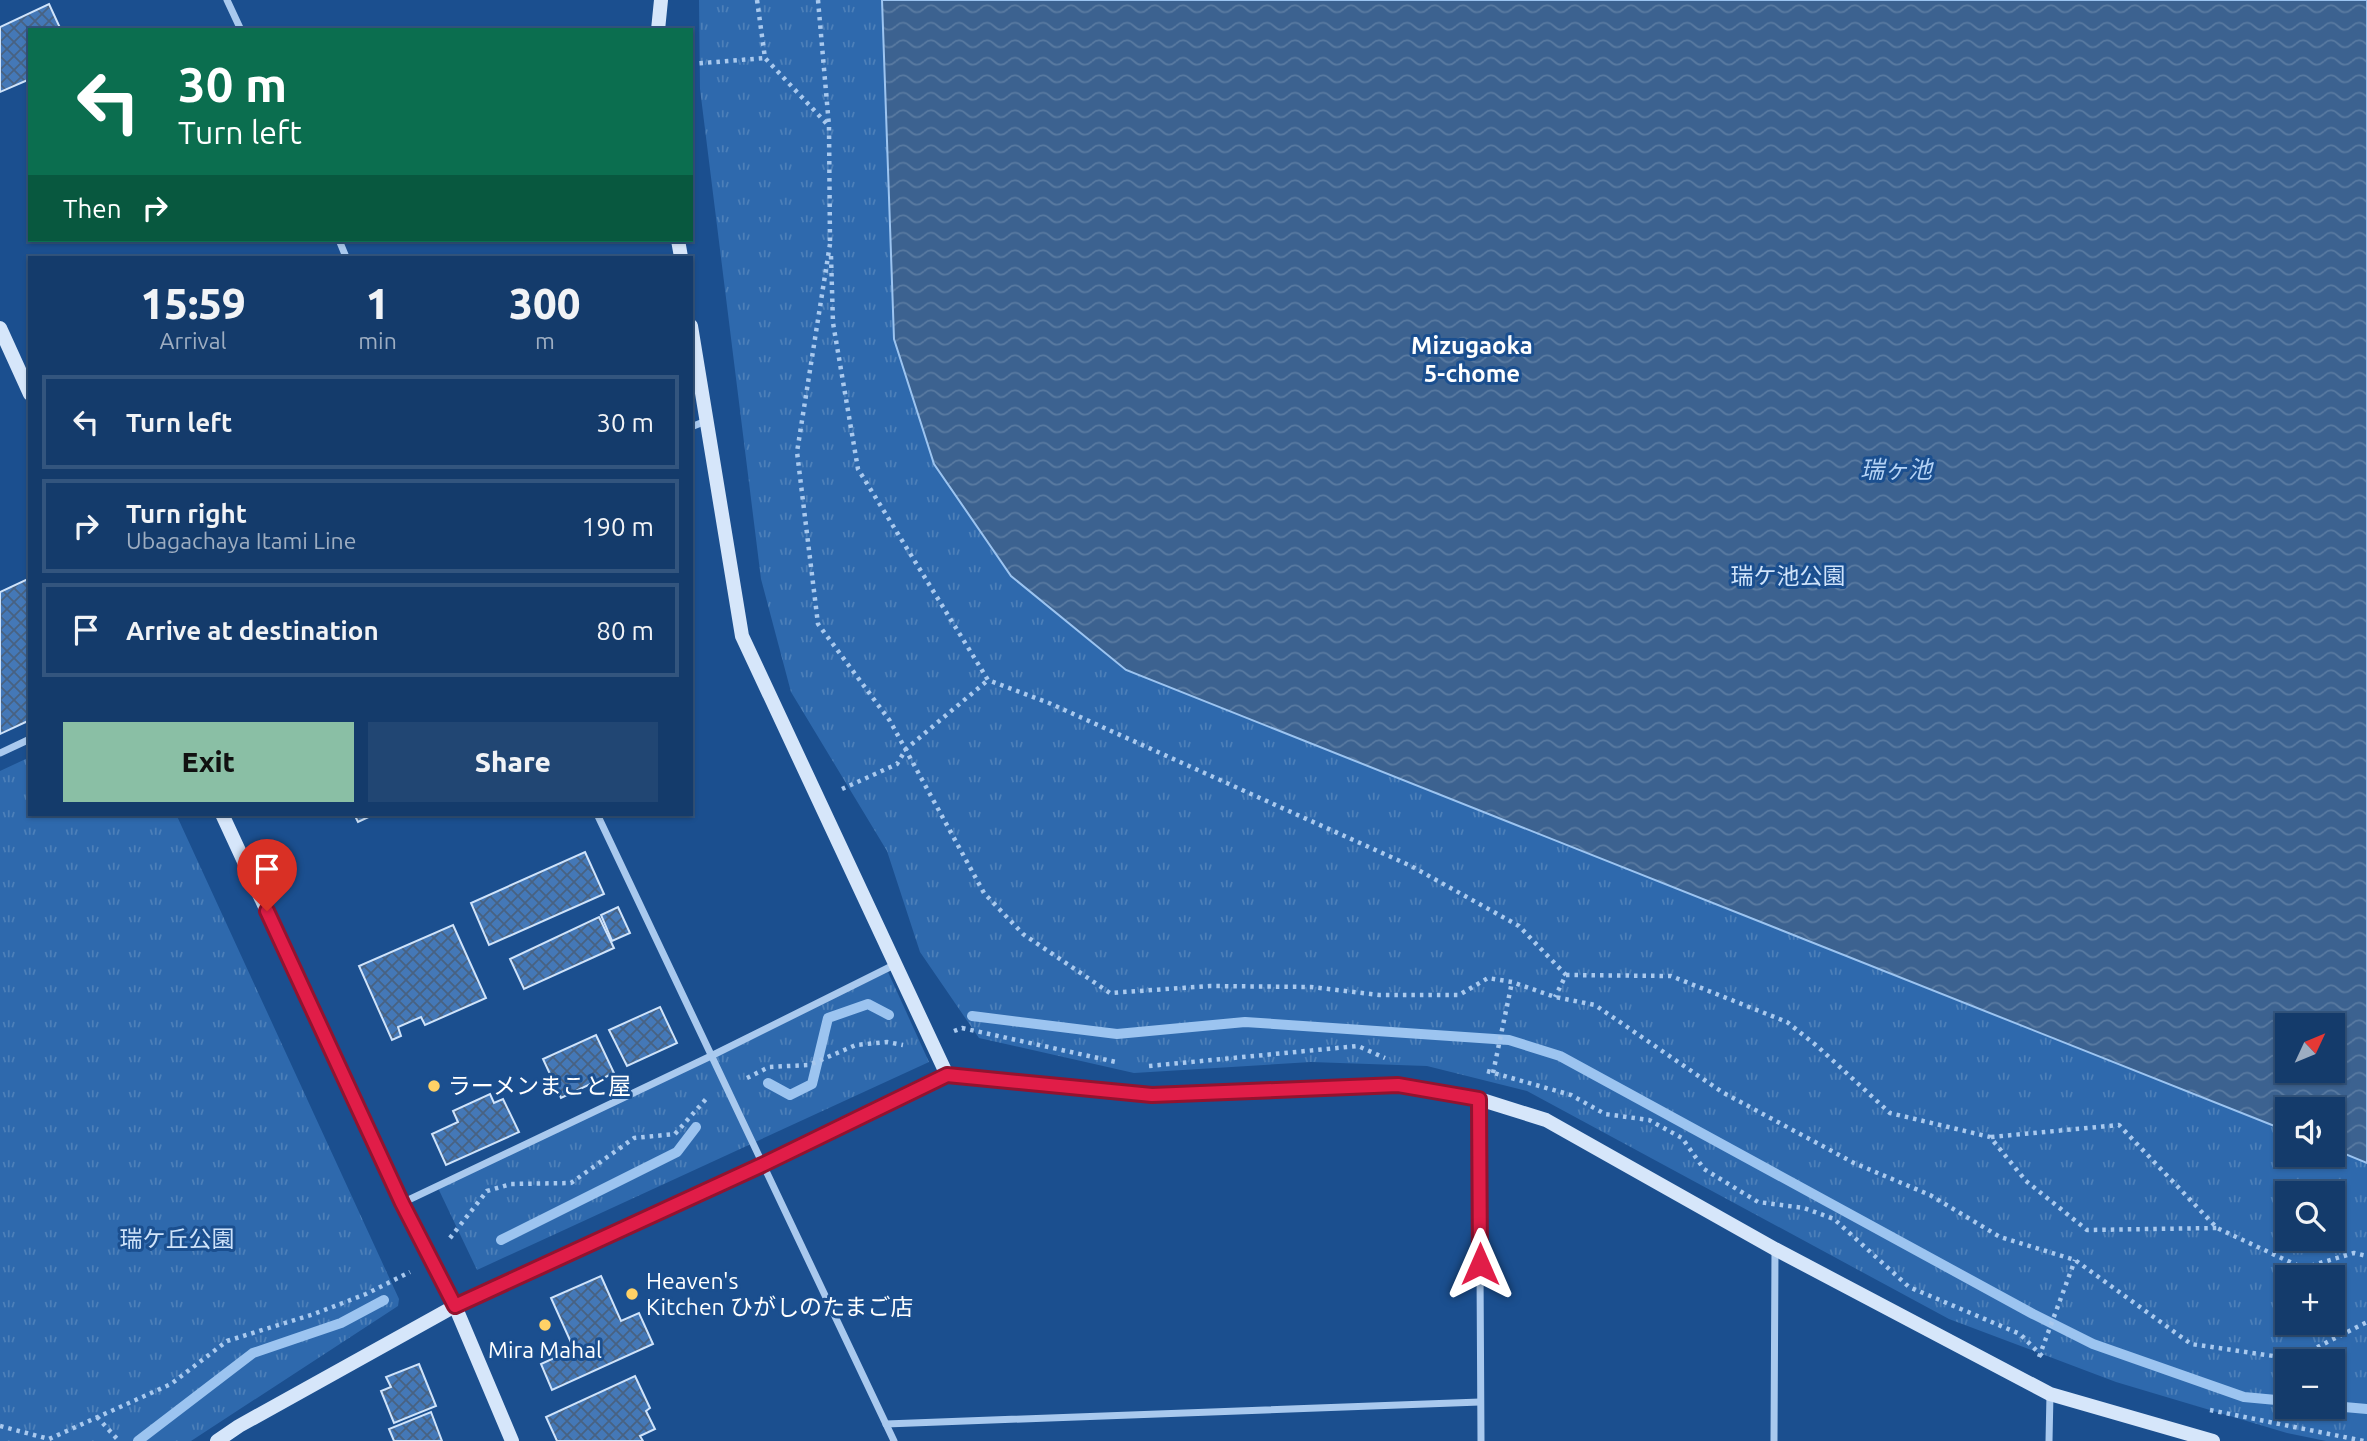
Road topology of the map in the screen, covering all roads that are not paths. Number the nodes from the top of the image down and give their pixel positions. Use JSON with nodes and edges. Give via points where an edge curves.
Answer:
{"nodes":[{"id":1,"x":227,"y":0,"type":"edge"},
{"id":2,"x":661,"y":0,"type":"edge"},
{"id":3,"x":240,"y":28,"type":"edge"},
{"id":4,"x":658,"y":28,"type":"edge"},
{"id":5,"x":0,"y":328,"type":"edge"},
{"id":6,"x":693,"y":340,"type":"edge"},
{"id":7,"x":28,"y":390,"type":"edge"},
{"id":8,"x":705,"y":421,"type":"junction"},
{"id":9,"x":693,"y":427,"type":"edge"},
{"id":10,"x":28,"y":740,"type":"edge"},
{"id":11,"x":0,"y":753,"type":"edge"},
{"id":12,"x":223,"y":816,"type":"edge"},
{"id":13,"x":598,"y":816,"type":"edge"},
{"id":14,"x":896,"y":964,"type":"junction"},
{"id":15,"x":711,"y":1056,"type":"junction"},
{"id":16,"x":947,"y":1075,"type":"junction"},
{"id":17,"x":1484,"y":1100,"type":"junction"},
{"id":18,"x":762,"y":1165,"type":"junction"},
{"id":19,"x":402,"y":1203,"type":"junction"},
{"id":20,"x":1775,"y":1249,"type":"junction"},
{"id":21,"x":455,"y":1306,"type":"junction"},
{"id":22,"x":2050,"y":1394,"type":"junction"},
{"id":23,"x":1480,"y":1402,"type":"junction"},
{"id":24,"x":886,"y":1424,"type":"junction"},
{"id":25,"x":217,"y":1441,"type":"edge"},
{"id":26,"x":512,"y":1441,"type":"edge"},
{"id":27,"x":894,"y":1441,"type":"edge"},
{"id":28,"x":1481,"y":1441,"type":"edge"},
{"id":29,"x":1774,"y":1441,"type":"edge"},
{"id":30,"x":2049,"y":1441,"type":"edge"},
{"id":31,"x":2213,"y":1441,"type":"edge"}],
"edges":[{"from":1,"to":3,"type":"street"},
{"from":2,"to":4,"type":"street"},
{"from":5,"to":7,"type":"street"},
{"from":6,"to":8,"type":"street"},
{"from":8,"to":9,"type":"street"},
{"from":8,"to":14,"type":"street","via":[[742,636]]},
{"from":10,"to":11,"type":"street"},
{"from":12,"to":19,"type":"street"},
{"from":13,"to":15,"type":"street"},
{"from":14,"to":15,"type":"street"},
{"from":14,"to":16,"type":"street"},
{"from":15,"to":18,"type":"street"},
{"from":15,"to":19,"type":"street"},
{"from":16,"to":17,"type":"street","via":[[1152,1095],[1398,1085]]},
{"from":16,"to":18,"type":"street"},
{"from":17,"to":20,"type":"street","via":[[1546,1119]]},
{"from":17,"to":23,"type":"street"},
{"from":18,"to":21,"type":"street"},
{"from":18,"to":24,"type":"street"},
{"from":19,"to":21,"type":"street"},
{"from":20,"to":22,"type":"street"},
{"from":20,"to":29,"type":"street"},
{"from":21,"to":25,"type":"street"},
{"from":21,"to":26,"type":"street"},
{"from":22,"to":30,"type":"street"},
{"from":22,"to":31,"type":"street"},
{"from":23,"to":24,"type":"street"},
{"from":23,"to":28,"type":"street"},
{"from":24,"to":27,"type":"street"}]}
